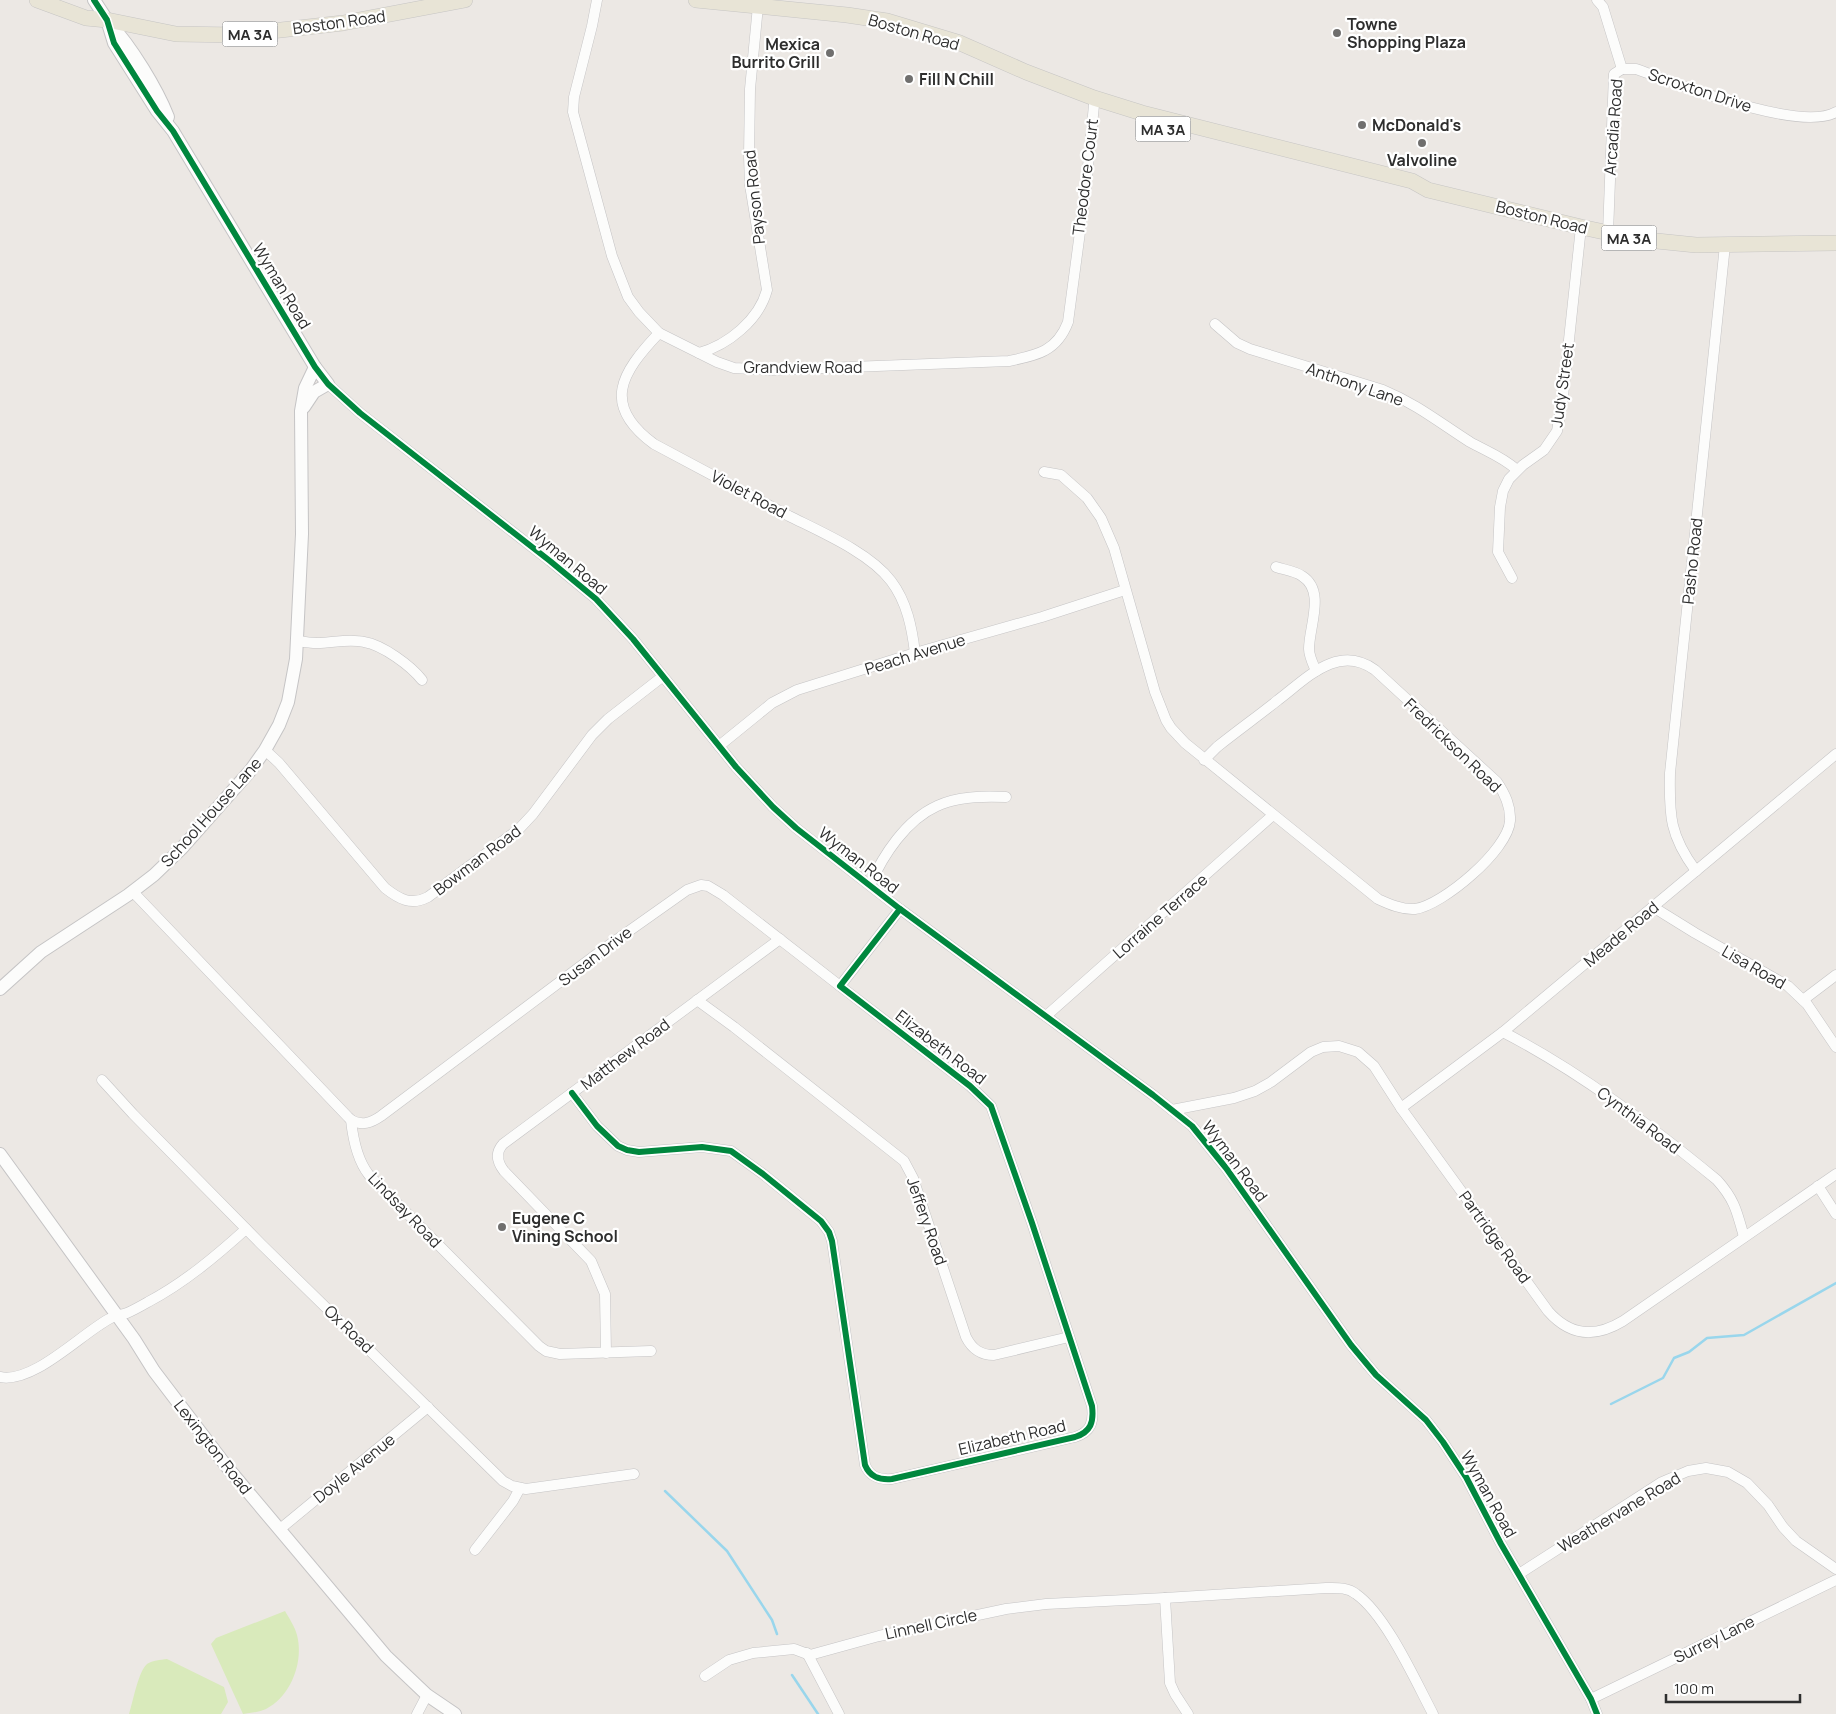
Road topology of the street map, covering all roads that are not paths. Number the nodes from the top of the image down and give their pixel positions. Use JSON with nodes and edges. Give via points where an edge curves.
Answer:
{"nodes":[{"id":1,"x":37,"y":0,"type":"edge"},
{"id":2,"x":94,"y":0,"type":"edge"},
{"id":3,"x":465,"y":0,"type":"edge"},
{"id":4,"x":597,"y":0,"type":"edge"},
{"id":5,"x":696,"y":0,"type":"edge"},
{"id":6,"x":1597,"y":0,"type":"edge"},
{"id":7,"x":758,"y":6,"type":"junction"},
{"id":8,"x":106,"y":20,"type":"junction"},
{"id":9,"x":1622,"y":69,"type":"junction"},
{"id":10,"x":1038,"y":77,"type":"junction"},
{"id":11,"x":1094,"y":105,"type":"junction"},
{"id":12,"x":1836,"y":112,"type":"edge"},
{"id":13,"x":1428,"y":190,"type":"junction"},
{"id":14,"x":1581,"y":227,"type":"junction"},
{"id":15,"x":1608,"y":233,"type":"junction"},
{"id":16,"x":1836,"y":243,"type":"edge"},
{"id":17,"x":1725,"y":245,"type":"junction"},
{"id":18,"x":1077,"y":248,"type":"joint"},
{"id":19,"x":1215,"y":324,"type":"dead end"},
{"id":20,"x":660,"y":333,"type":"junction"},
{"id":21,"x":699,"y":353,"type":"junction"},
{"id":22,"x":315,"y":367,"type":"junction"},
{"id":23,"x":328,"y":384,"type":"junction"},
{"id":24,"x":301,"y":411,"type":"junction"},
{"id":25,"x":1517,"y":470,"type":"junction"},
{"id":26,"x":1044,"y":472,"type":"dead end"},
{"id":27,"x":1276,"y":567,"type":"dead end"},
{"id":28,"x":1512,"y":578,"type":"dead end"},
{"id":29,"x":1125,"y":590,"type":"junction"},
{"id":30,"x":298,"y":641,"type":"junction"},
{"id":31,"x":914,"y":653,"type":"junction"},
{"id":32,"x":1316,"y":671,"type":"junction"},
{"id":33,"x":662,"y":677,"type":"junction"},
{"id":34,"x":422,"y":680,"type":"dead end"},
{"id":35,"x":719,"y":746,"type":"junction"},
{"id":36,"x":265,"y":750,"type":"junction"},
{"id":37,"x":1836,"y":754,"type":"edge"},
{"id":38,"x":1204,"y":760,"type":"junction"},
{"id":39,"x":1006,"y":797,"type":"dead end"},
{"id":40,"x":1273,"y":816,"type":"junction"},
{"id":41,"x":1696,"y":871,"type":"junction"},
{"id":42,"x":870,"y":885,"type":"junction"},
{"id":43,"x":133,"y":892,"type":"junction"},
{"id":44,"x":1653,"y":907,"type":"junction"},
{"id":45,"x":900,"y":909,"type":"junction"},
{"id":46,"x":780,"y":939,"type":"junction"},
{"id":47,"x":1836,"y":975,"type":"edge"},
{"id":48,"x":840,"y":986,"type":"junction"},
{"id":49,"x":0,"y":989,"type":"edge"},
{"id":50,"x":697,"y":1000,"type":"junction"},
{"id":51,"x":1804,"y":1000,"type":"junction"},
{"id":52,"x":1046,"y":1016,"type":"junction"},
{"id":53,"x":1503,"y":1032,"type":"junction"},
{"id":54,"x":1836,"y":1047,"type":"edge"},
{"id":55,"x":102,"y":1080,"type":"dead end"},
{"id":56,"x":572,"y":1093,"type":"junction"},
{"id":57,"x":1401,"y":1108,"type":"junction"},
{"id":58,"x":1172,"y":1110,"type":"junction"},
{"id":59,"x":351,"y":1120,"type":"junction"},
{"id":60,"x":0,"y":1154,"type":"edge"},
{"id":61,"x":1836,"y":1174,"type":"edge"},
{"id":62,"x":1818,"y":1186,"type":"junction"},
{"id":63,"x":1836,"y":1214,"type":"edge"},
{"id":64,"x":246,"y":1229,"type":"junction"},
{"id":65,"x":1744,"y":1237,"type":"junction"},
{"id":66,"x":117,"y":1316,"type":"junction"},
{"id":67,"x":1069,"y":1337,"type":"junction"},
{"id":68,"x":651,"y":1351,"type":"dead end"},
{"id":69,"x":606,"y":1353,"type":"junction"},
{"id":70,"x":0,"y":1377,"type":"edge"},
{"id":71,"x":428,"y":1407,"type":"junction"},
{"id":72,"x":634,"y":1474,"type":"dead end"},
{"id":73,"x":520,"y":1488,"type":"junction"},
{"id":74,"x":280,"y":1529,"type":"junction"},
{"id":75,"x":475,"y":1550,"type":"dead end"},
{"id":76,"x":1836,"y":1570,"type":"edge"},
{"id":77,"x":1519,"y":1574,"type":"junction"},
{"id":78,"x":1836,"y":1580,"type":"edge"},
{"id":79,"x":1165,"y":1598,"type":"junction"},
{"id":80,"x":806,"y":1653,"type":"junction"},
{"id":81,"x":705,"y":1676,"type":"dead end"},
{"id":82,"x":427,"y":1695,"type":"junction"},
{"id":83,"x":1591,"y":1699,"type":"junction"},
{"id":84,"x":417,"y":1714,"type":"edge"},
{"id":85,"x":455,"y":1714,"type":"edge"},
{"id":86,"x":838,"y":1714,"type":"edge"},
{"id":87,"x":1188,"y":1714,"type":"edge"},
{"id":88,"x":1433,"y":1714,"type":"edge"},
{"id":89,"x":1597,"y":1714,"type":"edge"}],
"edges":[{"from":1,"to":8,"type":"main road","name":"Boston Road","number":"MA 3A","via":[[86,18]]},
{"from":2,"to":8,"type":"street","name":"Wyman Road"},
{"from":3,"to":8,"type":"main road","name":"Boston Road","number":"MA 3A","via":[[343,23],[236,35],[176,34]]},
{"from":4,"to":20,"type":"street","name":"Grandview Road","via":[[574,97],[574,117],[612,256],[628,297]]},
{"from":5,"to":7,"type":"main road","name":"Boston Road","number":"MA 3A"},
{"from":6,"to":9,"type":"street","name":"Arcadia Road","via":[[1603,7]]},
{"from":7,"to":10,"type":"main road","name":"Boston Road","number":"MA 3A","via":[[888,21],[960,43]]},
{"from":7,"to":21,"type":"street","name":"Payson Road","via":[[751,80],[749,156],[750,185],[767,290],[757,312],[743,326],[724,343]]},
{"from":8,"to":22,"type":"street","name":"Wyman Road","via":[[114,43],[157,111],[174,131]]},
{"from":9,"to":12,"type":"street","name":"Scroxton Drive","via":[[1636,69],[1724,101],[1783,114],[1817,118]]},
{"from":9,"to":15,"type":"street","name":"Arcadia Road","via":[[1614,74]]},
{"from":10,"to":11,"type":"main road","name":"Boston Road","number":"MA 3A"},
{"from":10,"to":13,"type":"main road","name":"Boston Road","number":"MA 3A","via":[[1142,113],[1361,167],[1412,181]]},
{"from":11,"to":13,"type":"main road","name":"Boston Road","number":"MA 3A","via":[[1158,128],[1412,190]]},
{"from":11,"to":18,"type":"street","name":"Theodore Court"},
{"from":13,"to":14,"type":"main road","name":"Boston Road","number":"MA 3A"},
{"from":14,"to":15,"type":"main road","name":"Boston Road","number":"MA 3A"},
{"from":14,"to":25,"type":"street","name":"Judy Street","via":[[1557,431],[1547,446]]},
{"from":15,"to":17,"type":"main road","name":"Boston Road","number":"MA 3A","via":[[1673,243]]},
{"from":16,"to":17,"type":"main road","name":"Boston Road","number":"MA 3A"},
{"from":17,"to":41,"type":"street","name":"Pasho Road","via":[[1670,774],[1673,830]]},
{"from":18,"to":21,"type":"street","name":"Grandview Road","via":[[1066,328],[1058,341],[1034,356],[1009,361],[763,370],[734,368]]},
{"from":19,"to":25,"type":"street","name":"Anthony Lane","via":[[1236,343],[1250,349],[1397,396]]},
{"from":20,"to":21,"type":"street","name":"Grandview Road"},
{"from":20,"to":31,"type":"street","name":"Violet Road","via":[[629,368],[622,389],[623,409],[634,428],[654,444],[872,562],[892,582],[901,598],[912,633]]},
{"from":22,"to":23,"type":"street","name":"Wyman Road"},
{"from":22,"to":24,"type":"street","name":"School House Lane","via":[[305,388]]},
{"from":23,"to":24,"type":"street","via":[[314,392]]},
{"from":23,"to":33,"type":"street","name":"Wyman Road","via":[[360,413],[583,587],[633,639]]},
{"from":24,"to":30,"type":"street","name":"School House Lane","via":[[302,534]]},
{"from":25,"to":28,"type":"street","name":"Judy Street","via":[[1503,491],[1498,528],[1500,556]]},
{"from":26,"to":29,"type":"street","name":"Fredrickson Road","via":[[1061,475],[1087,498],[1101,518],[1114,548]]},
{"from":27,"to":32,"type":"street","via":[[1301,575],[1313,590],[1315,603],[1309,647]]},
{"from":29,"to":31,"type":"street","name":"Peach Avenue"},
{"from":29,"to":38,"type":"street","name":"Fredrickson Road","via":[[1161,711],[1177,736]]},
{"from":30,"to":34,"type":"street","via":[[365,642],[415,670]]},
{"from":30,"to":36,"type":"street","name":"School House Lane","via":[[288,702]]},
{"from":31,"to":35,"type":"street","name":"Peach Avenue","via":[[797,690],[772,703]]},
{"from":32,"to":38,"type":"street","name":"Fredrickson Road"},
{"from":32,"to":40,"type":"street","name":"Fredrickson Road","via":[[1332,663],[1354,660],[1375,670],[1496,782],[1505,794],[1509,808],[1506,836],[1479,867],[1438,900],[1423,908],[1412,909],[1378,899]]},
{"from":33,"to":35,"type":"street","name":"Wyman Road"},
{"from":33,"to":36,"type":"street","name":"Bowman Road","via":[[592,735],[519,829],[428,898],[416,902],[402,900],[385,888]]},
{"from":35,"to":42,"type":"street","name":"Wyman Road","via":[[773,807]]},
{"from":36,"to":43,"type":"street","name":"School House Lane","via":[[181,849]]},
{"from":37,"to":41,"type":"street","name":"Meade Road"},
{"from":38,"to":40,"type":"street","name":"Fredrickson Road"},
{"from":39,"to":42,"type":"street","via":[[952,801],[926,812],[898,839],[877,867]]},
{"from":40,"to":52,"type":"street","name":"Lorraine Terrace"},
{"from":41,"to":44,"type":"street","name":"Meade Road"},
{"from":42,"to":45,"type":"street","name":"Wyman Road"},
{"from":43,"to":49,"type":"street","name":"School House Lane","via":[[41,952]]},
{"from":43,"to":59,"type":"street"},
{"from":44,"to":51,"type":"street","name":"Lisa Road","via":[[1788,986]]},
{"from":44,"to":53,"type":"street","name":"Meade Road"},
{"from":45,"to":48,"type":"street"},
{"from":45,"to":52,"type":"street","name":"Wyman Road"},
{"from":46,"to":48,"type":"street","name":"Susan Drive"},
{"from":46,"to":50,"type":"street","name":"Matthew Road"},
{"from":46,"to":59,"type":"street","name":"Susan Drive","via":[[713,889],[701,886],[688,890],[381,1116],[361,1124]]},
{"from":47,"to":51,"type":"street"},
{"from":48,"to":67,"type":"street","name":"Elizabeth Road","via":[[970,1086],[991,1106]]},
{"from":50,"to":56,"type":"street","name":"Matthew Road"},
{"from":50,"to":67,"type":"street","name":"Jeffery Road","via":[[904,1161],[913,1178],[966,1337],[975,1350],[994,1355]]},
{"from":51,"to":54,"type":"street","name":"Lisa Road"},
{"from":52,"to":58,"type":"street","name":"Wyman Road"},
{"from":53,"to":57,"type":"street","name":"Meade Road"},
{"from":53,"to":65,"type":"street","name":"Cynthia Road","via":[[1529,1045],[1614,1101],[1717,1180],[1736,1208]]},
{"from":55,"to":64,"type":"street","name":"Ox Road"},
{"from":56,"to":67,"type":"street","name":"Elizabeth Road","via":[[597,1126],[618,1146],[639,1152],[702,1147],[731,1151],[821,1221],[832,1241],[865,1465],[876,1478],[892,1479],[1087,1432],[1094,1416]]},
{"from":56,"to":69,"type":"street","name":"Matthew Road","via":[[503,1144],[498,1150],[498,1158],[504,1171],[591,1261],[604,1294]]},
{"from":57,"to":58,"type":"street","name":"Partridge Road","via":[[1366,1058],[1349,1048],[1331,1046],[1311,1052],[1271,1082],[1244,1096]]},
{"from":57,"to":65,"type":"street","name":"Partridge Road","via":[[1548,1311],[1572,1329],[1590,1332],[1611,1328]]},
{"from":58,"to":77,"type":"street","name":"Wyman Road","via":[[1208,1145],[1351,1345],[1376,1375],[1426,1420],[1443,1442]]},
{"from":59,"to":69,"type":"street","name":"Lindsay Road","via":[[357,1153],[369,1175],[539,1346],[560,1354]]},
{"from":60,"to":66,"type":"street","name":"Lexington Road"},
{"from":61,"to":62,"type":"street","name":"Partridge Road"},
{"from":62,"to":63,"type":"street"},
{"from":62,"to":65,"type":"street","name":"Partridge Road"},
{"from":64,"to":66,"type":"street","via":[[186,1278],[150,1301]]},
{"from":64,"to":71,"type":"street","name":"Ox Road"},
{"from":66,"to":70,"type":"street","via":[[28,1373]]},
{"from":66,"to":74,"type":"street","name":"Lexington Road","via":[[191,1420]]},
{"from":68,"to":69,"type":"street","name":"Lindsay Road"},
{"from":71,"to":73,"type":"street","name":"Ox Road","via":[[503,1481]]},
{"from":71,"to":74,"type":"street","name":"Doyle Avenue"},
{"from":72,"to":73,"type":"street"},
{"from":73,"to":75,"type":"street"},
{"from":74,"to":82,"type":"street","name":"Lexington Road","via":[[386,1656]]},
{"from":76,"to":77,"type":"street","name":"Weathervane Road","via":[[1796,1541],[1747,1483],[1728,1472],[1706,1468],[1688,1471],[1662,1482]]},
{"from":77,"to":83,"type":"street","name":"Wyman Road"},
{"from":78,"to":83,"type":"street","name":"Surrey Lane"},
{"from":79,"to":80,"type":"street","name":"Linnell Circle","via":[[1006,1609],[878,1636],[818,1654]]},
{"from":79,"to":87,"type":"street","via":[[1170,1683]]},
{"from":79,"to":88,"type":"street","name":"Linnell Circle","via":[[1346,1589],[1373,1610]]},
{"from":80,"to":81,"type":"street","name":"Linnell Circle","via":[[782,1649],[753,1654],[729,1660]]},
{"from":80,"to":86,"type":"street"},
{"from":82,"to":84,"type":"street"},
{"from":82,"to":85,"type":"street","name":"Lexington Road"},
{"from":83,"to":89,"type":"street","name":"Wyman Road"}]}
